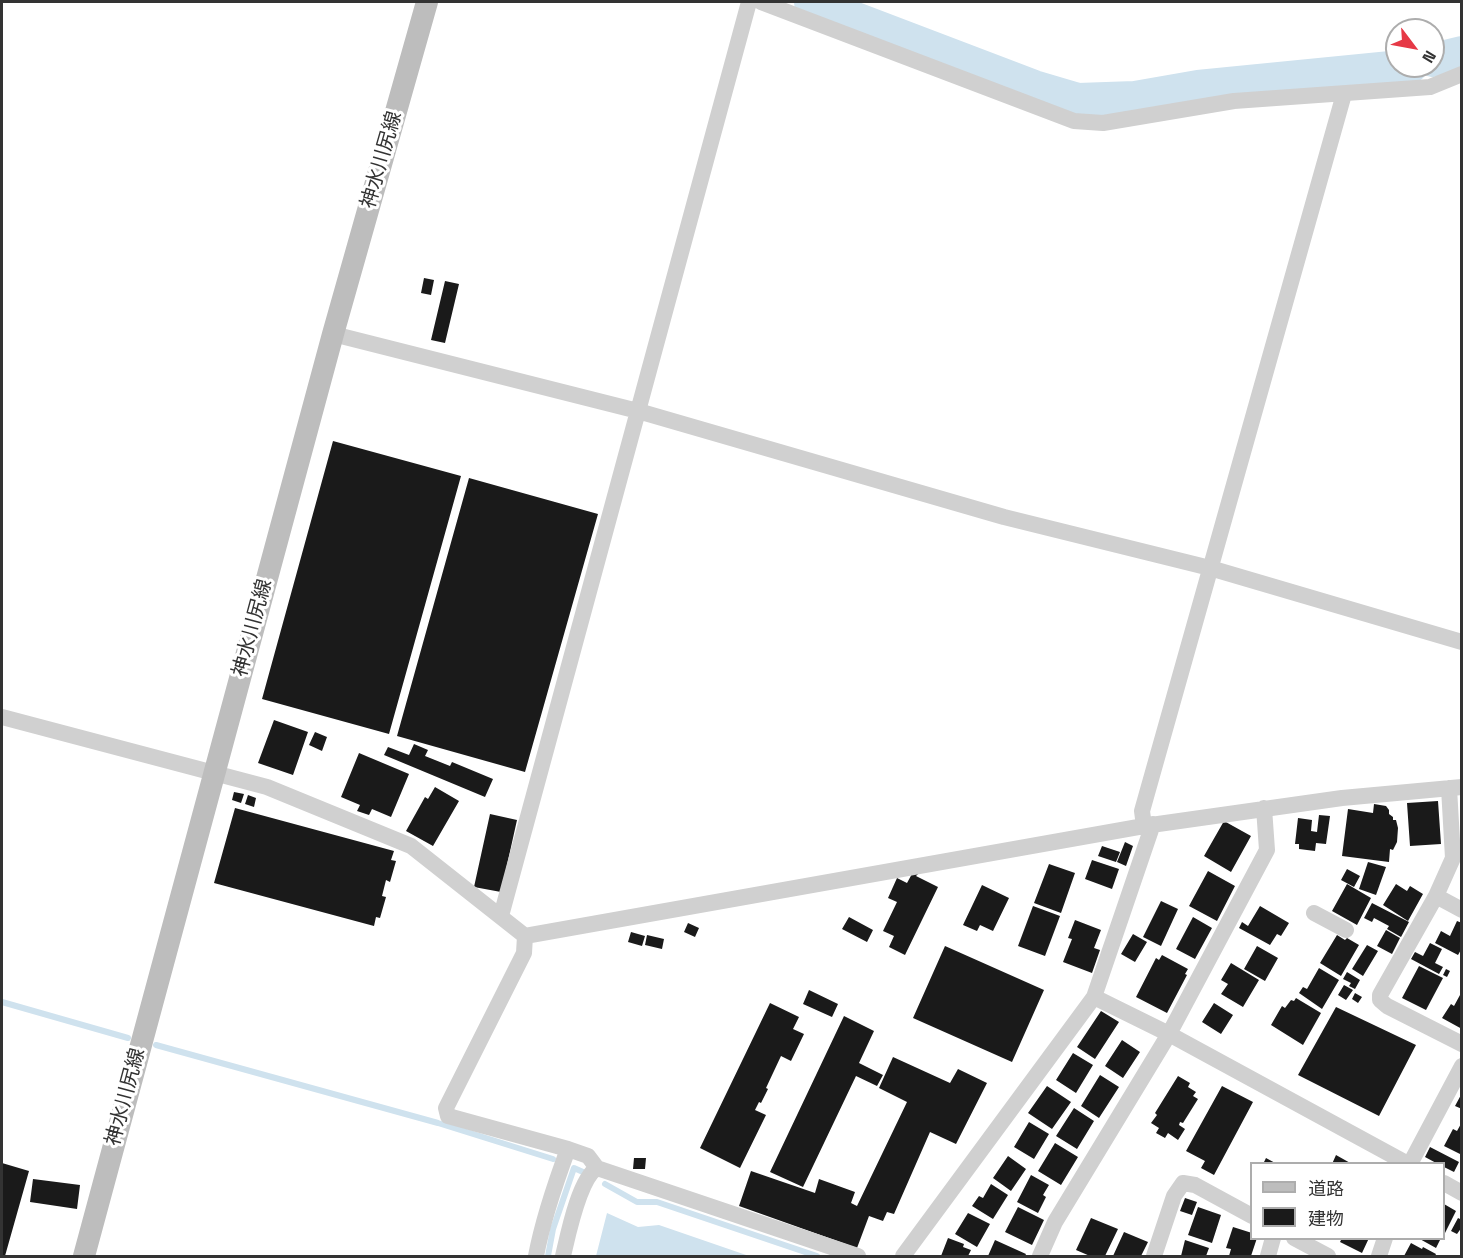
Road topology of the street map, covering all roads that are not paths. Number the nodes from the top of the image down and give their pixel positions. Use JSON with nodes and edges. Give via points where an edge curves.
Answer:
{"nodes":[{"id":1,"x":427,"y":2,"type":"edge"},
{"id":2,"x":749,"y":2,"type":"edge"},
{"id":3,"x":761,"y":2,"type":"edge"},
{"id":4,"x":1461,"y":74,"type":"edge"},
{"id":5,"x":1344,"y":94,"type":"junction"},
{"id":6,"x":333,"y":334,"type":"junction"},
{"id":7,"x":638,"y":411,"type":"junction"},
{"id":8,"x":1210,"y":568,"type":"junction"},
{"id":9,"x":1461,"y":642,"type":"edge"},
{"id":10,"x":2,"y":717,"type":"edge"},
{"id":11,"x":214,"y":773,"type":"junction"},
{"id":12,"x":1455,"y":788,"type":"edge"},
{"id":13,"x":1264,"y":808,"type":"junction"},
{"id":14,"x":1148,"y":825,"type":"junction"},
{"id":15,"x":1436,"y":896,"type":"junction"},
{"id":16,"x":1461,"y":910,"type":"edge"},
{"id":17,"x":1314,"y":913,"type":"dead end"},
{"id":18,"x":501,"y":916,"type":"junction"},
{"id":19,"x":1346,"y":930,"type":"dead end"},
{"id":20,"x":525,"y":936,"type":"junction"},
{"id":21,"x":1094,"y":997,"type":"junction"},
{"id":22,"x":1169,"y":1034,"type":"junction"},
{"id":23,"x":1461,"y":1044,"type":"edge"},
{"id":24,"x":1461,"y":1066,"type":"edge"},
{"id":25,"x":568,"y":1149,"type":"junction"},
{"id":26,"x":1405,"y":1162,"type":"edge"},
{"id":27,"x":1410,"y":1162,"type":"edge"},
{"id":28,"x":597,"y":1168,"type":"junction"},
{"id":29,"x":1445,"y":1184,"type":"edge"},
{"id":30,"x":1461,"y":1193,"type":"edge"},
{"id":31,"x":1250,"y":1214,"type":"edge"},
{"id":32,"x":1273,"y":1240,"type":"edge"},
{"id":33,"x":1296,"y":1240,"type":"edge"},
{"id":34,"x":1385,"y":1240,"type":"edge"},
{"id":35,"x":84,"y":1257,"type":"edge"},
{"id":36,"x":536,"y":1257,"type":"edge"},
{"id":37,"x":563,"y":1257,"type":"edge"},
{"id":38,"x":858,"y":1257,"type":"edge"},
{"id":39,"x":903,"y":1257,"type":"edge"},
{"id":40,"x":1040,"y":1257,"type":"edge"},
{"id":41,"x":1154,"y":1257,"type":"edge"},
{"id":42,"x":1268,"y":1257,"type":"edge"},
{"id":43,"x":1328,"y":1257,"type":"edge"},
{"id":44,"x":1379,"y":1257,"type":"edge"}],
"edges":[{"from":1,"to":6,"type":"main road","name":"神水川尻線"},
{"from":2,"to":7,"type":"street"},
{"from":3,"to":5,"type":"street","via":[[1074,121],[1103,123],[1234,101]]},
{"from":4,"to":5,"type":"street","via":[[1431,87]]},
{"from":5,"to":8,"type":"street"},
{"from":6,"to":7,"type":"street"},
{"from":6,"to":11,"type":"main road","name":"神水川尻線"},
{"from":7,"to":8,"type":"street","via":[[1004,517]]},
{"from":7,"to":18,"type":"street"},
{"from":8,"to":9,"type":"street"},
{"from":8,"to":14,"type":"street","via":[[1142,811]]},
{"from":10,"to":11,"type":"street"},
{"from":11,"to":18,"type":"street","via":[[267,787],[411,846]]},
{"from":11,"to":35,"type":"main road","name":"神水川尻線"},
{"from":12,"to":13,"type":"street"},
{"from":12,"to":15,"type":"street","via":[[1453,858]]},
{"from":13,"to":14,"type":"street"},
{"from":13,"to":22,"type":"street","via":[[1267,850]]},
{"from":14,"to":20,"type":"street"},
{"from":14,"to":21,"type":"street"},
{"from":15,"to":16,"type":"street"},
{"from":15,"to":23,"type":"street","via":[[1382,989],[1380,1000]]},
{"from":17,"to":19,"type":"street"},
{"from":18,"to":20,"type":"street"},
{"from":20,"to":25,"type":"street","via":[[524,953],[446,1111],[451,1117]]},
{"from":21,"to":22,"type":"street"},
{"from":21,"to":39,"type":"street"},
{"from":22,"to":26,"type":"street"},
{"from":22,"to":40,"type":"street","via":[[1055,1222]]},
{"from":24,"to":27,"type":"street"},
{"from":25,"to":28,"type":"street","via":[[588,1156]]},
{"from":25,"to":36,"type":"street","via":[[540,1232]]},
{"from":28,"to":37,"type":"street","via":[[591,1172],[576,1207]]},
{"from":28,"to":38,"type":"street"},
{"from":29,"to":30,"type":"street"},
{"from":31,"to":41,"type":"street","via":[[1195,1185],[1183,1183],[1174,1196]]},
{"from":32,"to":42,"type":"street"},
{"from":33,"to":43,"type":"street"},
{"from":34,"to":44,"type":"street"}]}
